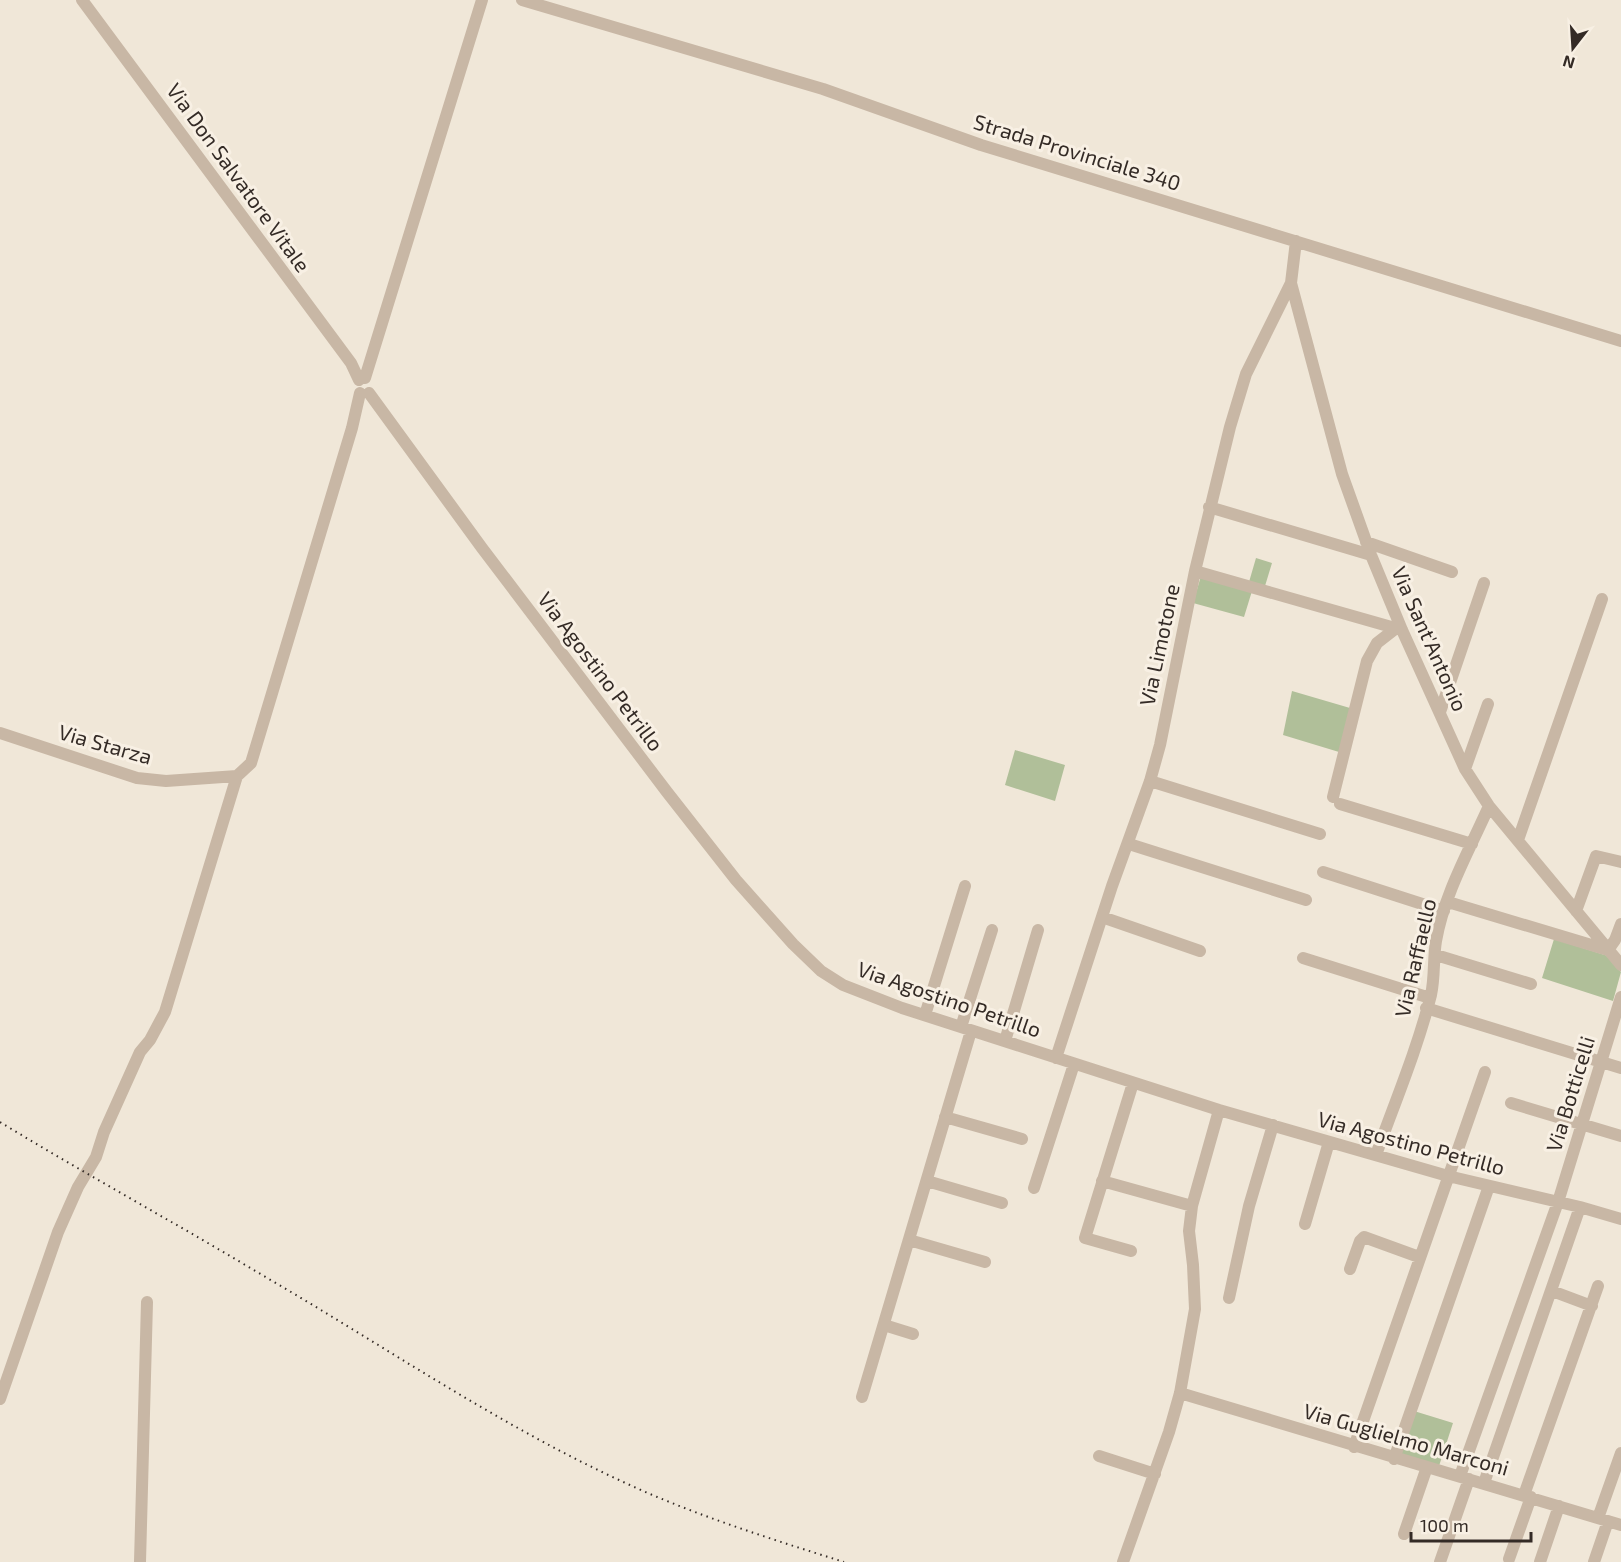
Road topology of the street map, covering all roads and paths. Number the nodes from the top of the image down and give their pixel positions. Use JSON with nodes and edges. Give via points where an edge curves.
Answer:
{"nodes":[{"id":1,"x":82,"y":0,"type":"edge"},
{"id":2,"x":482,"y":0,"type":"edge"},
{"id":3,"x":522,"y":0,"type":"edge"},
{"id":4,"x":1296,"y":241,"type":"junction"},
{"id":5,"x":1291,"y":283,"type":"junction"},
{"id":6,"x":1621,"y":341,"type":"edge"},
{"id":7,"x":363,"y":386,"type":"junction"},
{"id":8,"x":377,"y":404,"type":"joint"},
{"id":9,"x":1209,"y":507,"type":"junction"},
{"id":10,"x":1366,"y":542,"type":"junction"},
{"id":11,"x":1371,"y":555,"type":"junction"},
{"id":12,"x":1195,"y":571,"type":"junction"},
{"id":13,"x":1452,"y":572,"type":"dead end"},
{"id":14,"x":1484,"y":583,"type":"dead end"},
{"id":15,"x":1602,"y":599,"type":"dead end"},
{"id":16,"x":1399,"y":630,"type":"junction"},
{"id":17,"x":1488,"y":704,"type":"dead end"},
{"id":18,"x":1440,"y":712,"type":"junction"},
{"id":19,"x":0,"y":733,"type":"edge"},
{"id":20,"x":1466,"y":769,"type":"junction"},
{"id":21,"x":237,"y":776,"type":"junction"},
{"id":22,"x":1150,"y":781,"type":"junction"},
{"id":23,"x":1489,"y":806,"type":"junction"},
{"id":24,"x":1320,"y":834,"type":"dead end"},
{"id":25,"x":1518,"y":840,"type":"junction"},
{"id":26,"x":1128,"y":844,"type":"junction"},
{"id":27,"x":1472,"y":844,"type":"junction"},
{"id":28,"x":1621,"y":862,"type":"edge"},
{"id":29,"x":1323,"y":872,"type":"dead end"},
{"id":30,"x":965,"y":886,"type":"dead end"},
{"id":31,"x":1306,"y":900,"type":"dead end"},
{"id":32,"x":1446,"y":906,"type":"junction"},
{"id":33,"x":1576,"y":911,"type":"junction"},
{"id":34,"x":1102,"y":917,"type":"junction"},
{"id":35,"x":1621,"y":924,"type":"edge"},
{"id":36,"x":992,"y":930,"type":"dead end"},
{"id":37,"x":1038,"y":930,"type":"dead end"},
{"id":38,"x":1608,"y":950,"type":"junction"},
{"id":39,"x":1200,"y":951,"type":"dead end"},
{"id":40,"x":1436,"y":955,"type":"junction"},
{"id":41,"x":1303,"y":958,"type":"dead end"},
{"id":42,"x":1621,"y":965,"type":"edge"},
{"id":43,"x":1531,"y":984,"type":"dead end"},
{"id":44,"x":1621,"y":997,"type":"edge"},
{"id":45,"x":1428,"y":1003,"type":"junction"},
{"id":46,"x":925,"y":1015,"type":"junction"},
{"id":47,"x":966,"y":1029,"type":"junction"},
{"id":48,"x":1005,"y":1041,"type":"junction"},
{"id":49,"x":1056,"y":1058,"type":"junction"},
{"id":50,"x":1602,"y":1062,"type":"junction"},
{"id":51,"x":1074,"y":1064,"type":"junction"},
{"id":52,"x":1621,"y":1068,"type":"edge"},
{"id":53,"x":1485,"y":1072,"type":"dead end"},
{"id":54,"x":1133,"y":1083,"type":"junction"},
{"id":55,"x":1511,"y":1102,"type":"dead end"},
{"id":56,"x":1219,"y":1110,"type":"junction"},
{"id":57,"x":945,"y":1117,"type":"junction"},
{"id":58,"x":1582,"y":1124,"type":"junction"},
{"id":59,"x":1273,"y":1125,"type":"junction"},
{"id":60,"x":1621,"y":1136,"type":"edge"},
{"id":61,"x":1022,"y":1139,"type":"dead end"},
{"id":62,"x":1329,"y":1142,"type":"junction"},
{"id":63,"x":1376,"y":1155,"type":"junction"},
{"id":64,"x":1448,"y":1176,"type":"junction"},
{"id":65,"x":927,"y":1181,"type":"junction"},
{"id":66,"x":1102,"y":1181,"type":"junction"},
{"id":67,"x":1490,"y":1186,"type":"junction"},
{"id":68,"x":1034,"y":1188,"type":"dead end"},
{"id":69,"x":1558,"y":1202,"type":"junction"},
{"id":70,"x":1002,"y":1203,"type":"dead end"},
{"id":71,"x":1192,"y":1206,"type":"junction"},
{"id":72,"x":1580,"y":1207,"type":"junction"},
{"id":73,"x":1621,"y":1219,"type":"edge"},
{"id":74,"x":1305,"y":1224,"type":"dead end"},
{"id":75,"x":909,"y":1240,"type":"junction"},
{"id":76,"x":1131,"y":1251,"type":"dead end"},
{"id":77,"x":1419,"y":1257,"type":"junction"},
{"id":78,"x":985,"y":1262,"type":"dead end"},
{"id":79,"x":1350,"y":1269,"type":"dead end"},
{"id":80,"x":1598,"y":1287,"type":"dead end"},
{"id":81,"x":1552,"y":1291,"type":"junction"},
{"id":82,"x":1229,"y":1298,"type":"dead end"},
{"id":83,"x":147,"y":1302,"type":"dead end"},
{"id":84,"x":1592,"y":1306,"type":"junction"},
{"id":85,"x":884,"y":1325,"type":"junction"},
{"id":86,"x":913,"y":1334,"type":"dead end"},
{"id":87,"x":1180,"y":1393,"type":"junction"},
{"id":88,"x":862,"y":1397,"type":"dead end"},
{"id":89,"x":0,"y":1399,"type":"edge"},
{"id":90,"x":1354,"y":1446,"type":"junction"},
{"id":91,"x":1621,"y":1453,"type":"edge"},
{"id":92,"x":1099,"y":1456,"type":"dead end"},
{"id":93,"x":1395,"y":1459,"type":"junction"},
{"id":94,"x":1427,"y":1467,"type":"junction"},
{"id":95,"x":1155,"y":1474,"type":"junction"},
{"id":96,"x":1465,"y":1478,"type":"junction"},
{"id":97,"x":1484,"y":1483,"type":"junction"},
{"id":98,"x":1528,"y":1496,"type":"junction"},
{"id":99,"x":1559,"y":1506,"type":"junction"},
{"id":100,"x":1603,"y":1519,"type":"junction"},
{"id":101,"x":1621,"y":1525,"type":"edge"},
{"id":102,"x":1404,"y":1534,"type":"dead end"},
{"id":103,"x":1509,"y":1558,"type":"dead end"},
{"id":104,"x":140,"y":1562,"type":"edge"},
{"id":105,"x":1123,"y":1562,"type":"edge"},
{"id":106,"x":1440,"y":1562,"type":"edge"},
{"id":107,"x":1540,"y":1562,"type":"edge"},
{"id":108,"x":1594,"y":1562,"type":"edge"}],
"edges":[{"from":1,"to":7,"type":"street","name":"Via Don Salvatore Vitale","via":[[351,363]]},
{"from":2,"to":7,"type":"street"},
{"from":3,"to":4,"type":"street","name":"Strada Provinciale 340","via":[[823,89],[981,145]]},
{"from":4,"to":5,"type":"street","name":"Via Limotone"},
{"from":4,"to":6,"type":"street","name":"Strada Provinciale 340"},
{"from":5,"to":9,"type":"street","name":"Via Limotone","via":[[1246,374]]},
{"from":5,"to":10,"type":"street","name":"Via Sant'Antonio","via":[[1342,474]]},
{"from":7,"to":8,"type":"street","name":"Via Don Salvatore Vitale"},
{"from":7,"to":21,"type":"street","via":[[251,763]]},
{"from":8,"to":46,"type":"street","name":"Via Agostino Petrillo","via":[[594,699],[736,880],[793,944],[821,971],[843,985]]},
{"from":9,"to":11,"type":"street"},
{"from":9,"to":12,"type":"street","name":"Via Limotone"},
{"from":10,"to":11,"type":"street","name":"Via Sant'Antonio"},
{"from":10,"to":13,"type":"street"},
{"from":11,"to":16,"type":"street","name":"Via Sant'Antonio"},
{"from":12,"to":16,"type":"street"},
{"from":12,"to":22,"type":"street","name":"Via Limotone"},
{"from":14,"to":18,"type":"street"},
{"from":15,"to":25,"type":"street"},
{"from":16,"to":18,"type":"street","name":"Via Sant'Antonio"},
{"from":16,"to":27,"type":"street","via":[[1377,643],[1367,661],[1337,800]]},
{"from":17,"to":20,"type":"street"},
{"from":18,"to":20,"type":"street","name":"Via Sant'Antonio"},
{"from":19,"to":21,"type":"street","name":"Via Starza","via":[[137,778],[166,781]]},
{"from":20,"to":23,"type":"street","name":"Via Sant'Antonio"},
{"from":21,"to":89,"type":"street","via":[[165,1012],[140,1052],[96,1157],[58,1232]]},
{"from":22,"to":24,"type":"street"},
{"from":22,"to":26,"type":"street","name":"Via Limotone"},
{"from":23,"to":25,"type":"street","name":"Via Sant'Antonio"},
{"from":23,"to":27,"type":"street","name":"Via Raffaello"},
{"from":25,"to":33,"type":"street","name":"Via Sant'Antonio"},
{"from":26,"to":31,"type":"street"},
{"from":26,"to":34,"type":"street","name":"Via Limotone"},
{"from":27,"to":32,"type":"street","name":"Via Raffaello"},
{"from":28,"to":33,"type":"street","via":[[1596,856]]},
{"from":29,"to":32,"type":"street"},
{"from":30,"to":46,"type":"street"},
{"from":32,"to":38,"type":"street"},
{"from":32,"to":40,"type":"street","name":"Via Raffaello"},
{"from":33,"to":38,"type":"street","name":"Via Sant'Antonio"},
{"from":34,"to":39,"type":"street"},
{"from":34,"to":49,"type":"street","name":"Via Limotone"},
{"from":35,"to":38,"type":"street"},
{"from":36,"to":47,"type":"street"},
{"from":37,"to":48,"type":"street"},
{"from":38,"to":42,"type":"street","name":"Via Sant'Antonio"},
{"from":40,"to":43,"type":"street"},
{"from":40,"to":45,"type":"street","name":"Via Raffaello"},
{"from":41,"to":45,"type":"street"},
{"from":44,"to":50,"type":"street","name":"Via Botticelli"},
{"from":45,"to":50,"type":"street"},
{"from":45,"to":63,"type":"street","name":"Via Raffaello"},
{"from":46,"to":47,"type":"street","name":"Via Agostino Petrillo"},
{"from":47,"to":48,"type":"street","name":"Via Agostino Petrillo"},
{"from":47,"to":57,"type":"street"},
{"from":48,"to":49,"type":"street","name":"Via Agostino Petrillo"},
{"from":49,"to":51,"type":"street","name":"Via Agostino Petrillo"},
{"from":50,"to":52,"type":"street"},
{"from":50,"to":58,"type":"street","name":"Via Botticelli"},
{"from":51,"to":54,"type":"street","name":"Via Agostino Petrillo"},
{"from":51,"to":68,"type":"street"},
{"from":53,"to":64,"type":"street"},
{"from":54,"to":56,"type":"street","name":"Via Agostino Petrillo"},
{"from":54,"to":66,"type":"street"},
{"from":55,"to":58,"type":"street"},
{"from":56,"to":59,"type":"street","name":"Via Agostino Petrillo"},
{"from":56,"to":71,"type":"street"},
{"from":57,"to":61,"type":"street"},
{"from":57,"to":65,"type":"street"},
{"from":58,"to":60,"type":"street"},
{"from":58,"to":69,"type":"street","name":"Via Botticelli"},
{"from":59,"to":62,"type":"street","name":"Via Agostino Petrillo"},
{"from":59,"to":82,"type":"street","via":[[1249,1206]]},
{"from":62,"to":63,"type":"street","name":"Via Agostino Petrillo"},
{"from":62,"to":74,"type":"street"},
{"from":63,"to":64,"type":"street","name":"Via Agostino Petrillo"},
{"from":64,"to":67,"type":"street","name":"Via Agostino Petrillo"},
{"from":64,"to":77,"type":"street"},
{"from":65,"to":70,"type":"street"},
{"from":65,"to":75,"type":"street"},
{"from":66,"to":71,"type":"street"},
{"from":66,"to":76,"type":"street","via":[[1084,1238]]},
{"from":67,"to":69,"type":"street","name":"Via Agostino Petrillo"},
{"from":67,"to":93,"type":"street"},
{"from":69,"to":72,"type":"street","name":"Via Agostino Petrillo"},
{"from":69,"to":96,"type":"street","name":"Via Botticelli"},
{"from":71,"to":87,"type":"street","via":[[1189,1231],[1195,1309]]},
{"from":72,"to":73,"type":"street","name":"Via Agostino Petrillo"},
{"from":72,"to":81,"type":"street"},
{"from":75,"to":78,"type":"street"},
{"from":75,"to":85,"type":"street"},
{"from":77,"to":79,"type":"street","via":[[1364,1237]]},
{"from":77,"to":90,"type":"street"},
{"from":80,"to":84,"type":"street"},
{"from":81,"to":84,"type":"street"},
{"from":81,"to":97,"type":"street"},
{"from":83,"to":104,"type":"street"},
{"from":84,"to":98,"type":"street"},
{"from":85,"to":86,"type":"street"},
{"from":85,"to":88,"type":"street"},
{"from":87,"to":90,"type":"street","name":"Via Guglielmo Marconi"},
{"from":87,"to":95,"type":"street"},
{"from":90,"to":93,"type":"street","name":"Via Guglielmo Marconi"},
{"from":91,"to":100,"type":"street"},
{"from":92,"to":95,"type":"street"},
{"from":93,"to":94,"type":"street","name":"Via Guglielmo Marconi"},
{"from":94,"to":96,"type":"street","name":"Via Guglielmo Marconi"},
{"from":94,"to":102,"type":"street"},
{"from":95,"to":105,"type":"street"},
{"from":96,"to":97,"type":"street","name":"Via Guglielmo Marconi"},
{"from":96,"to":106,"type":"street","name":"Via Botticelli"},
{"from":97,"to":98,"type":"street","name":"Via Guglielmo Marconi"},
{"from":98,"to":99,"type":"street","name":"Via Guglielmo Marconi"},
{"from":98,"to":103,"type":"street"},
{"from":99,"to":100,"type":"street","name":"Via Guglielmo Marconi"},
{"from":99,"to":107,"type":"street"},
{"from":100,"to":101,"type":"street","name":"Via Guglielmo Marconi"},
{"from":100,"to":108,"type":"street"}]}
